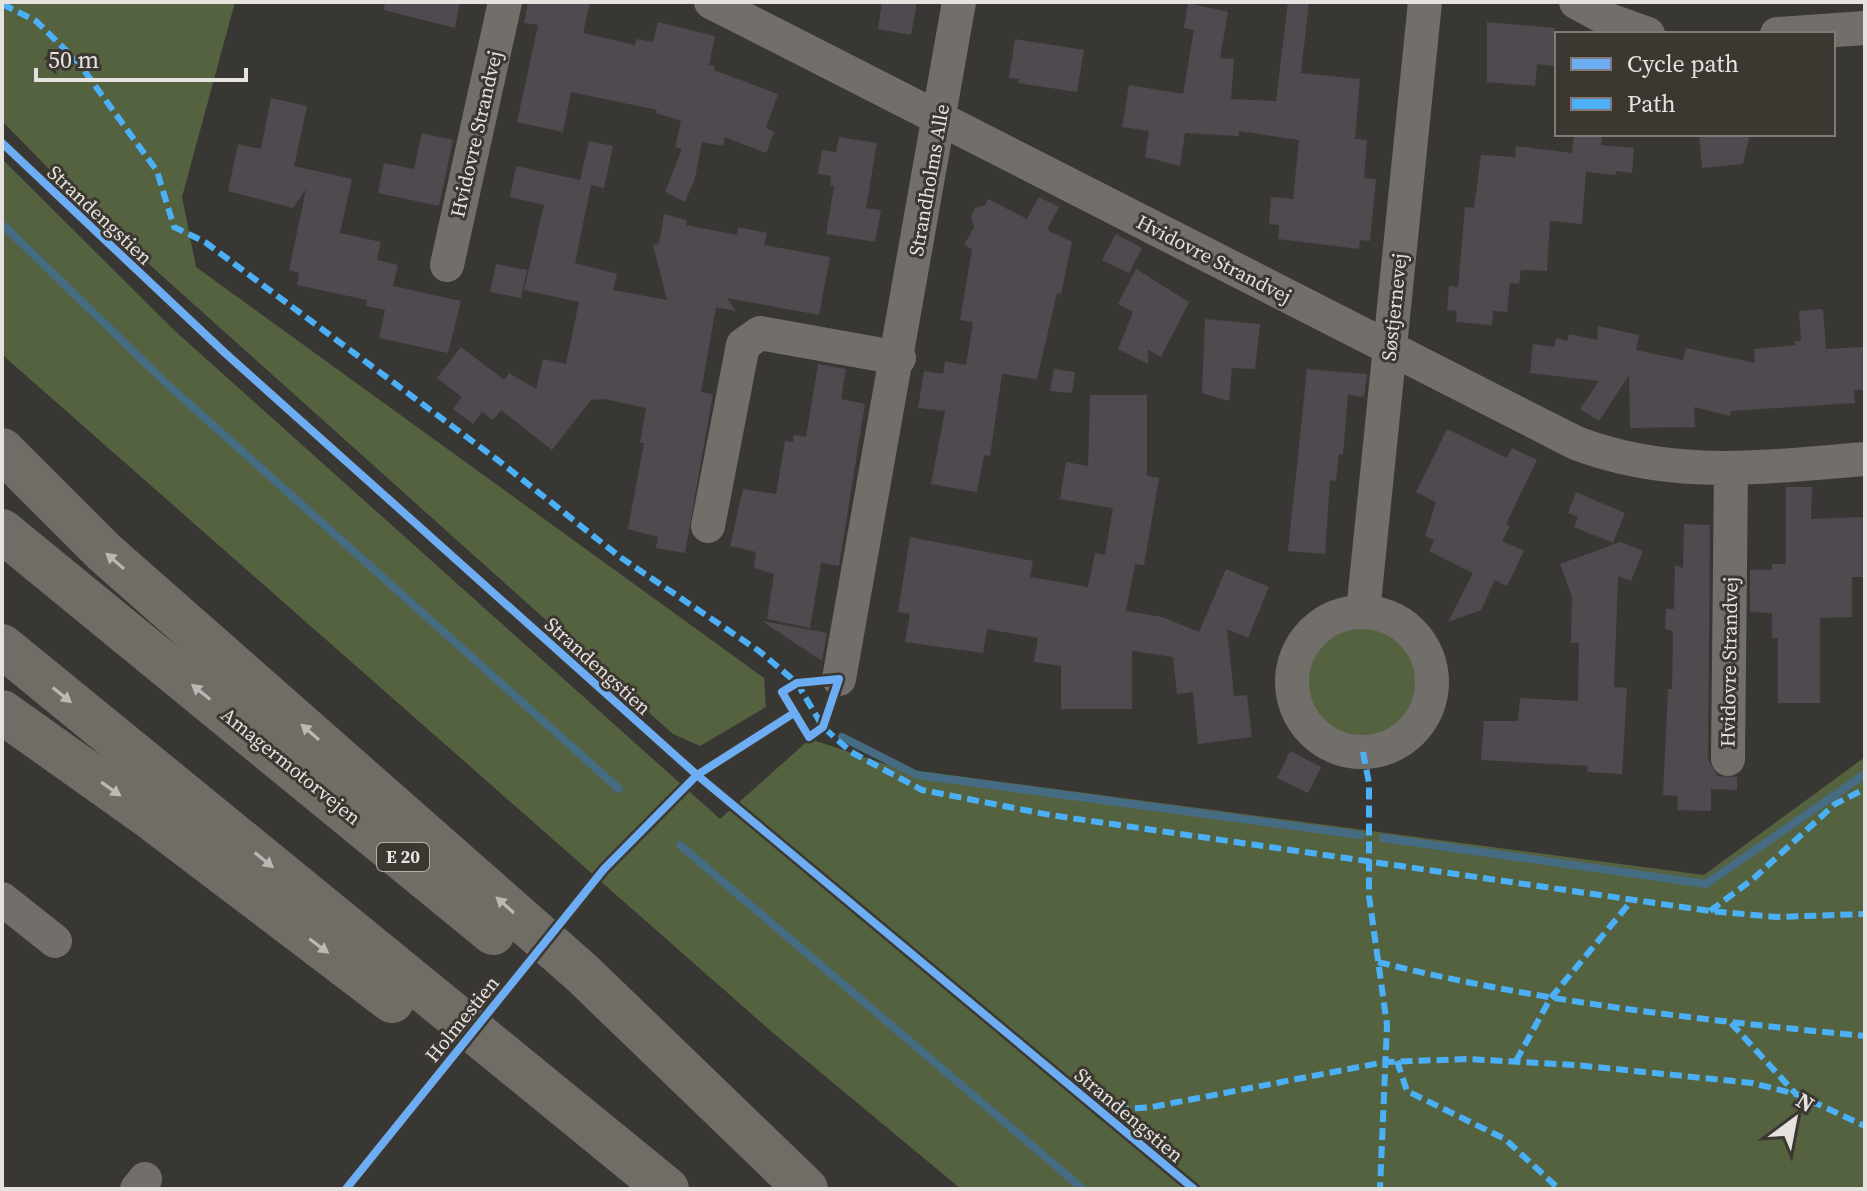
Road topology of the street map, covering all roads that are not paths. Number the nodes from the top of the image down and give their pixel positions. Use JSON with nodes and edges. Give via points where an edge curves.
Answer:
{"nodes":[{"id":1,"x":505,"y":2,"type":"edge"},
{"id":2,"x":711,"y":2,"type":"edge"},
{"id":3,"x":959,"y":2,"type":"edge"},
{"id":4,"x":1425,"y":2,"type":"edge"},
{"id":5,"x":1576,"y":2,"type":"edge"},
{"id":6,"x":1865,"y":28,"type":"edge"},
{"id":7,"x":1642,"y":32,"type":"edge"},
{"id":8,"x":1806,"y":32,"type":"edge"},
{"id":9,"x":939,"y":118,"type":"junction"},
{"id":10,"x":447,"y":265,"type":"dead end"},
{"id":11,"x":1389,"y":349,"type":"junction"},
{"id":12,"x":899,"y":358,"type":"junction"},
{"id":13,"x":2,"y":450,"type":"edge"},
{"id":14,"x":1865,"y":459,"type":"edge"},
{"id":15,"x":1731,"y":469,"type":"junction"},
{"id":16,"x":708,"y":526,"type":"dead end"},
{"id":17,"x":2,"y":531,"type":"edge"},
{"id":18,"x":1363,"y":612,"type":"junction"},
{"id":19,"x":2,"y":646,"type":"edge"},
{"id":20,"x":839,"y":679,"type":"dead end"},
{"id":21,"x":2,"y":712,"type":"edge"},
{"id":22,"x":1728,"y":759,"type":"dead end"},
{"id":23,"x":2,"y":899,"type":"edge"},
{"id":24,"x":55,"y":941,"type":"dead end"},
{"id":25,"x":644,"y":1189,"type":"edge"},
{"id":26,"x":667,"y":1189,"type":"edge"},
{"id":27,"x":799,"y":1189,"type":"edge"},
{"id":28,"x":806,"y":1189,"type":"edge"}],
"edges":[{"from":1,"to":10,"type":"street","name":"Hvidovre Strandvej"},
{"from":2,"to":9,"type":"street","name":"Hvidovre Strandvej"},
{"from":3,"to":9,"type":"street","name":"Strandholms Alle"},
{"from":4,"to":11,"type":"street","name":"Søstjernevej"},
{"from":5,"to":7,"type":"street"},
{"from":6,"to":8,"type":"street"},
{"from":9,"to":11,"type":"street","name":"Hvidovre Strandvej"},
{"from":9,"to":12,"type":"street","name":"Strandholms Alle"},
{"from":11,"to":15,"type":"street","name":"Hvidovre Strandvej","via":[[1614,458],[1669,468]]},
{"from":11,"to":18,"type":"street","name":"Søstjernevej"},
{"from":12,"to":16,"type":"street","via":[[760,333],[743,345]]},
{"from":12,"to":20,"type":"street","name":"Strandholms Alle"},
{"from":28,"to":13,"type":"highway","one_way":true,"via":[[582,973],[104,552]]},
{"from":14,"to":15,"type":"street","name":"Hvidovre Strandvej"},
{"from":15,"to":22,"type":"street","name":"Hvidovre Strandvej"},
{"from":27,"to":17,"type":"highway","name":"Amagermotorvejen","number":"E 20","one_way":true,"via":[[320,788]]},
{"from":18,"to":18,"type":"street","via":[[1321,625],[1300,650],[1292,681],[1305,723],[1321,739],[1363,752],[1385,748],[1420,722],[1432,681],[1419,641],[1404,626]]},
{"from":19,"to":26,"type":"highway","one_way":true},
{"from":21,"to":25,"type":"highway","one_way":true},
{"from":23,"to":24,"type":"street"}]}
